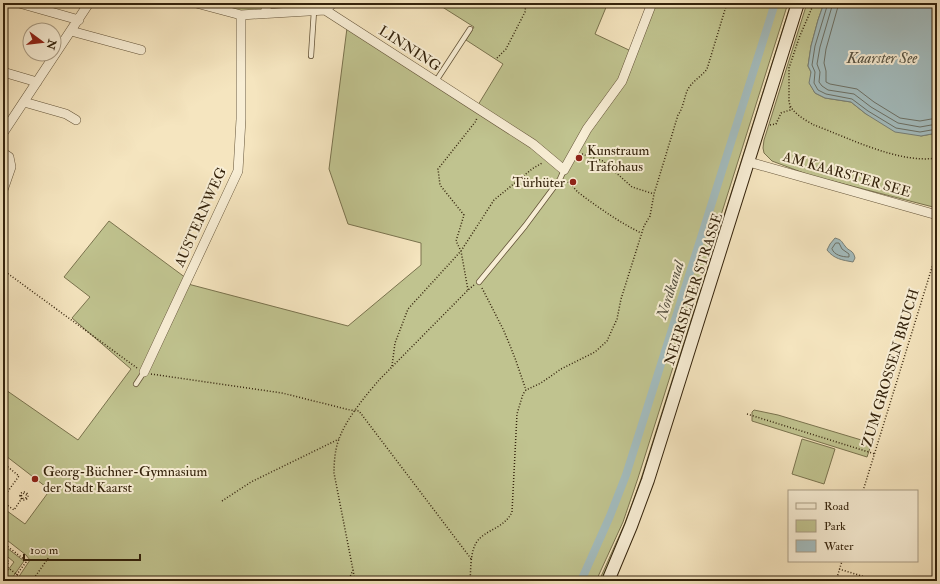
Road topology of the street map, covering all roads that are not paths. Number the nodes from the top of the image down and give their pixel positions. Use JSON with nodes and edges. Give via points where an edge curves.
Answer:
{"nodes":[{"id":1,"x":19,"y":3,"type":"edge"},
{"id":2,"x":89,"y":3,"type":"edge"},
{"id":3,"x":197,"y":3,"type":"edge"},
{"id":4,"x":266,"y":3,"type":"edge"},
{"id":5,"x":333,"y":3,"type":"edge"},
{"id":6,"x":652,"y":3,"type":"edge"},
{"id":7,"x":798,"y":3,"type":"edge"},
{"id":8,"x":325,"y":10,"type":"junction"},
{"id":9,"x":314,"y":11,"type":"junction"},
{"id":10,"x":266,"y":14,"type":"junction"},
{"id":11,"x":241,"y":15,"type":"junction"},
{"id":12,"x":79,"y":20,"type":"junction"},
{"id":13,"x":470,"y":29,"type":"dead end"},
{"id":14,"x":72,"y":31,"type":"junction"},
{"id":15,"x":141,"y":50,"type":"dead end"},
{"id":16,"x":311,"y":56,"type":"dead end"},
{"id":17,"x":3,"y":72,"type":"edge"},
{"id":18,"x":37,"y":82,"type":"junction"},
{"id":19,"x":436,"y":82,"type":"junction"},
{"id":20,"x":24,"y":102,"type":"junction"},
{"id":21,"x":76,"y":120,"type":"dead end"},
{"id":22,"x":3,"y":133,"type":"edge"},
{"id":23,"x":3,"y":153,"type":"edge"},
{"id":24,"x":749,"y":162,"type":"junction"},
{"id":25,"x":564,"y":170,"type":"junction"},
{"id":26,"x":3,"y":190,"type":"edge"},
{"id":27,"x":937,"y":215,"type":"edge"},
{"id":28,"x":479,"y":282,"type":"road end"},
{"id":29,"x":144,"y":372,"type":"joint"},
{"id":30,"x":136,"y":384,"type":"dead end"},
{"id":31,"x":608,"y":581,"type":"edge"}],
"edges":[{"from":1,"to":12,"type":"street"},
{"from":2,"to":12,"type":"street"},
{"from":3,"to":11,"type":"street"},
{"from":4,"to":10,"type":"street"},
{"from":5,"to":8,"type":"street"},
{"from":6,"to":25,"type":"street","via":[[622,81],[587,129]]},
{"from":7,"to":24,"type":"main road","name":"NEERSENER STRASSE"},
{"from":8,"to":9,"type":"street"},
{"from":8,"to":19,"type":"street","name":"LINNING"},
{"from":9,"to":10,"type":"street"},
{"from":9,"to":16,"type":"lane"},
{"from":10,"to":11,"type":"street"},
{"from":11,"to":29,"type":"street","name":"AUSTERNWEG","via":[[238,171]]},
{"from":12,"to":14,"type":"street"},
{"from":13,"to":19,"type":"lane"},
{"from":14,"to":15,"type":"street"},
{"from":14,"to":18,"type":"street"},
{"from":17,"to":18,"type":"street"},
{"from":18,"to":20,"type":"street"},
{"from":19,"to":25,"type":"street","name":"LINNING","via":[[533,144]]},
{"from":20,"to":21,"type":"street","via":[[66,114]]},
{"from":20,"to":22,"type":"street"},
{"from":23,"to":26,"type":"street","via":[[9,157],[11,164]]},
{"from":24,"to":27,"type":"street","name":"AM KAARSTER SEE"},
{"from":24,"to":31,"type":"main road","name":"NEERSENER STRASSE","via":[[648,480]]},
{"from":25,"to":28,"type":"lane","via":[[525,226]]},
{"from":29,"to":30,"type":"lane"}]}
